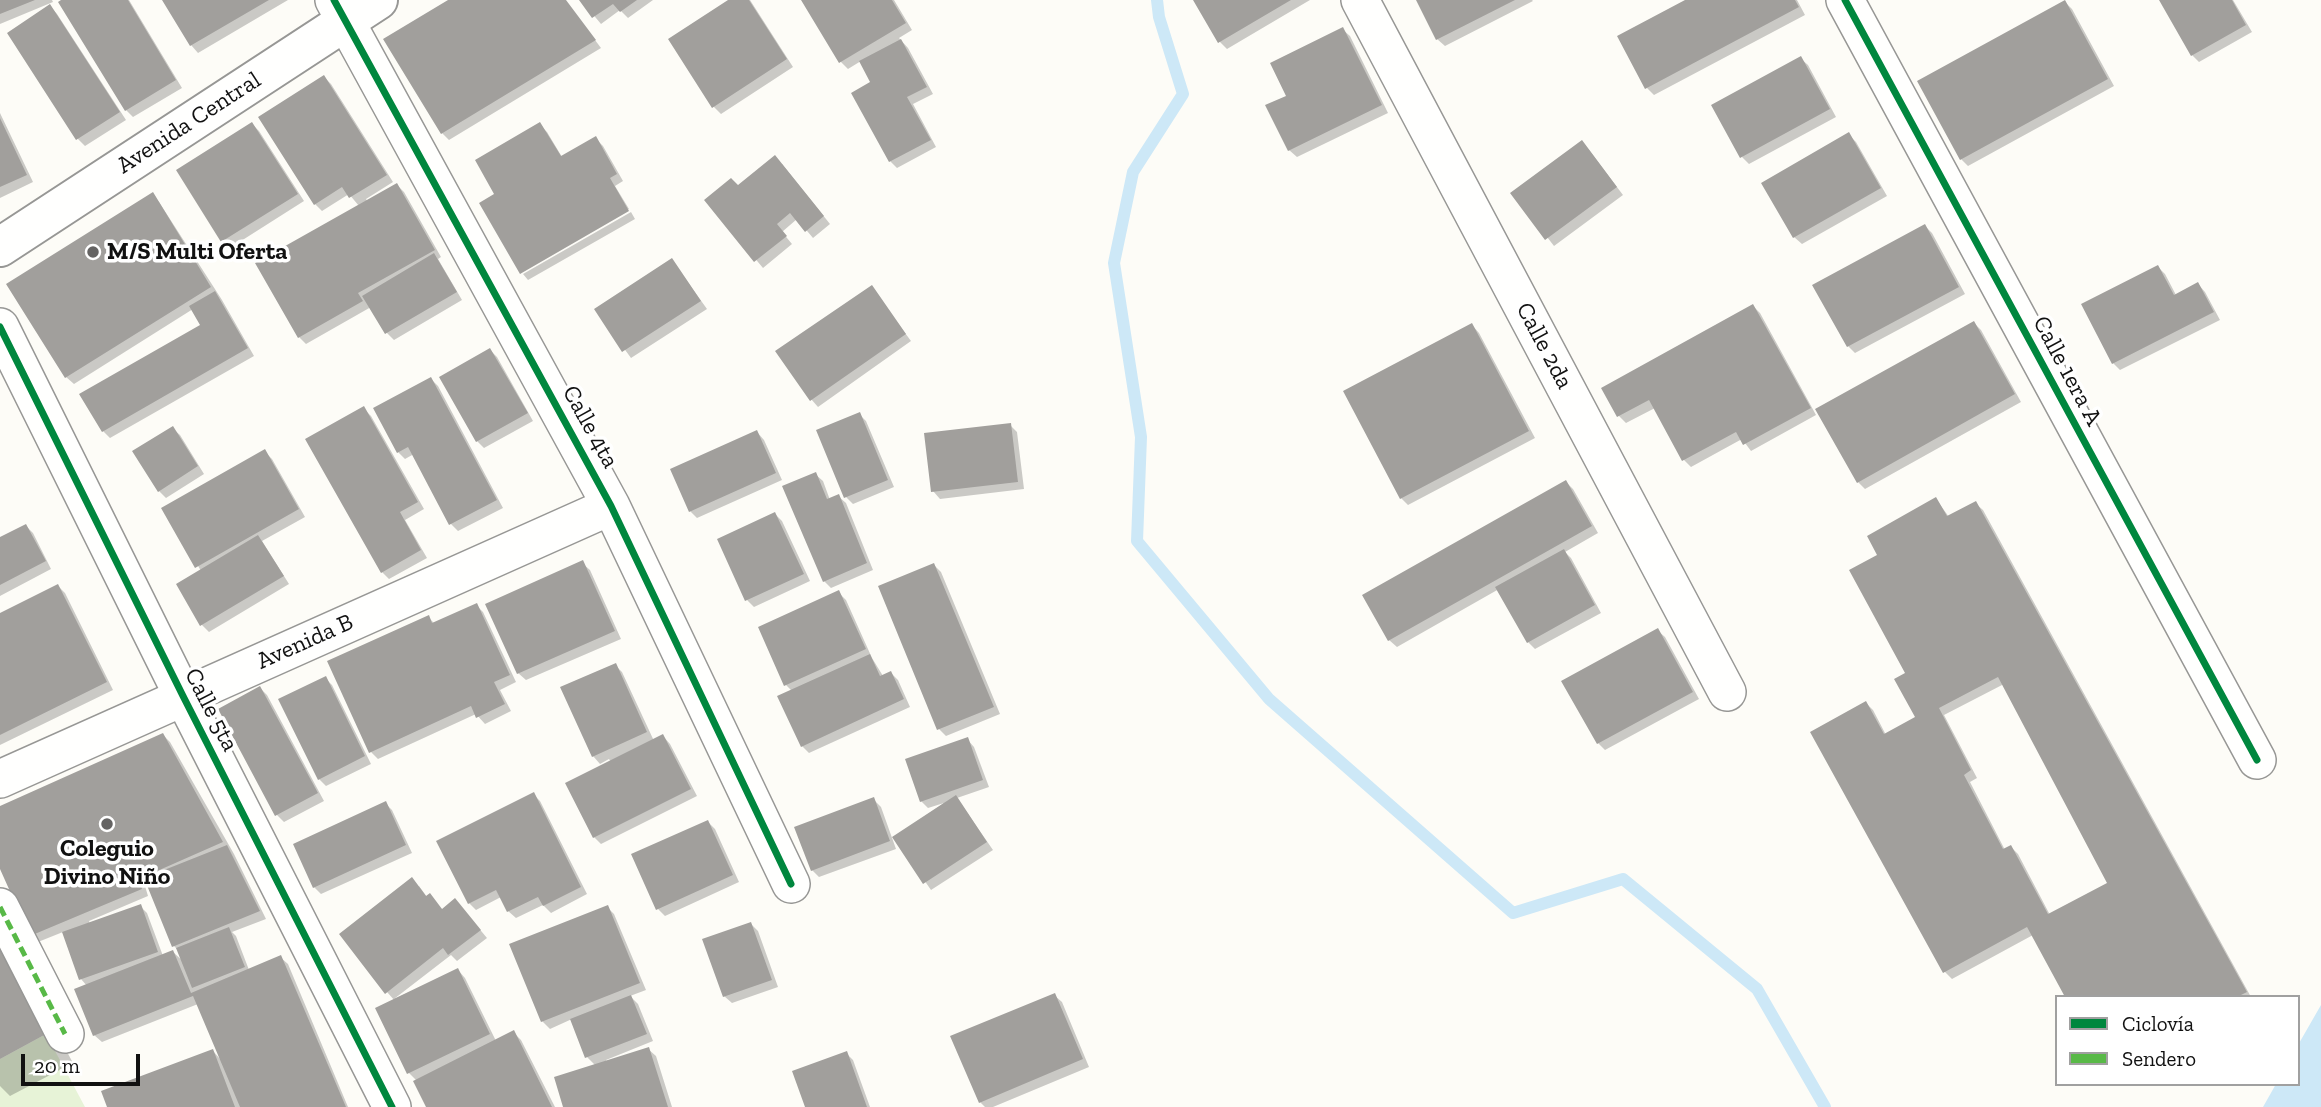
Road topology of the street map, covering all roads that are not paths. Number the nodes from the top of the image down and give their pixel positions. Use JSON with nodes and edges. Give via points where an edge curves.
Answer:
{"nodes":[{"id":1,"x":378,"y":0,"type":"edge"},
{"id":2,"x":1360,"y":0,"type":"edge"},
{"id":3,"x":1845,"y":0,"type":"edge"},
{"id":4,"x":340,"y":11,"type":"edge"},
{"id":5,"x":0,"y":247,"type":"edge"},
{"id":6,"x":0,"y":327,"type":"edge"},
{"id":7,"x":611,"y":506,"type":"junction"},
{"id":8,"x":1727,"y":692,"type":"dead end"},
{"id":9,"x":183,"y":696,"type":"junction"},
{"id":10,"x":2256,"y":760,"type":"dead end"},
{"id":11,"x":0,"y":779,"type":"edge"},
{"id":12,"x":791,"y":884,"type":"dead end"},
{"id":13,"x":0,"y":907,"type":"edge"},
{"id":14,"x":65,"y":1034,"type":"dead end"},
{"id":15,"x":392,"y":1107,"type":"edge"}],
"edges":[{"from":1,"to":4,"type":"street","name":"Avenida Central"},
{"from":2,"to":8,"type":"street","name":"Calle 2da"},
{"from":3,"to":10,"type":"street","name":"Calle 1era A"},
{"from":4,"to":5,"type":"street","name":"Avenida Central"},
{"from":4,"to":7,"type":"street","name":"Calle 4ta"},
{"from":6,"to":9,"type":"street","name":"Calle 5ta"},
{"from":7,"to":9,"type":"street","name":"Avenida B"},
{"from":7,"to":12,"type":"street","name":"Calle 4ta"},
{"from":9,"to":11,"type":"street","name":"Avenida B"},
{"from":9,"to":15,"type":"street","name":"Calle 5ta"},
{"from":13,"to":14,"type":"street"}]}
